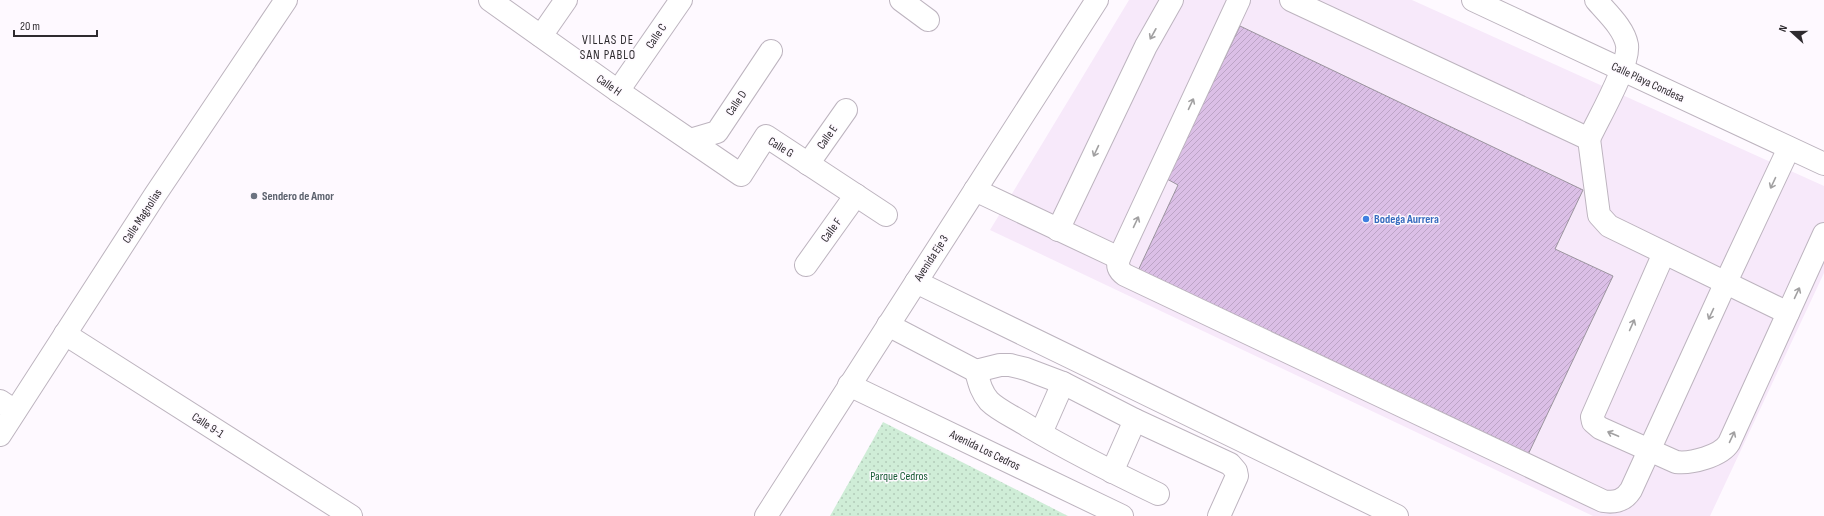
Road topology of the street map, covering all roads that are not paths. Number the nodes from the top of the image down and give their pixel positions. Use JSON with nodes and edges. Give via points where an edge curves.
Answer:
{"nodes":[{"id":1,"x":286,"y":0,"type":"edge"},
{"id":2,"x":490,"y":0,"type":"edge"},
{"id":3,"x":566,"y":0,"type":"edge"},
{"id":4,"x":681,"y":0,"type":"edge"},
{"id":5,"x":900,"y":0,"type":"edge"},
{"id":6,"x":1097,"y":0,"type":"edge"},
{"id":7,"x":1172,"y":0,"type":"edge"},
{"id":8,"x":1239,"y":0,"type":"edge"},
{"id":9,"x":1291,"y":0,"type":"edge"},
{"id":10,"x":1473,"y":0,"type":"edge"},
{"id":11,"x":1596,"y":0,"type":"edge"},
{"id":12,"x":928,"y":20,"type":"dead end"},
{"id":13,"x":541,"y":36,"type":"junction"},
{"id":14,"x":771,"y":51,"type":"dead end"},
{"id":15,"x":1622,"y":70,"type":"junction"},
{"id":16,"x":618,"y":91,"type":"junction"},
{"id":17,"x":846,"y":110,"type":"dead end"},
{"id":18,"x":1589,"y":139,"type":"junction"},
{"id":19,"x":690,"y":140,"type":"junction"},
{"id":20,"x":1789,"y":148,"type":"junction"},
{"id":21,"x":808,"y":164,"type":"junction"},
{"id":22,"x":1824,"y":164,"type":"edge"},
{"id":23,"x":974,"y":190,"type":"junction"},
{"id":24,"x":856,"y":196,"type":"junction"},
{"id":25,"x":886,"y":215,"type":"dead end"},
{"id":26,"x":1058,"y":230,"type":"junction"},
{"id":27,"x":1824,"y":234,"type":"edge"},
{"id":28,"x":1664,"y":253,"type":"junction"},
{"id":29,"x":1119,"y":258,"type":"junction"},
{"id":30,"x":806,"y":265,"type":"dead end"},
{"id":31,"x":916,"y":282,"type":"junction"},
{"id":32,"x":1726,"y":282,"type":"junction"},
{"id":33,"x":1788,"y":313,"type":"junction"},
{"id":34,"x":888,"y":325,"type":"junction"},
{"id":35,"x":65,"y":334,"type":"junction"},
{"id":36,"x":976,"y":371,"type":"junction"},
{"id":37,"x":1063,"y":383,"type":"junction"},
{"id":38,"x":849,"y":384,"type":"junction"},
{"id":39,"x":8,"y":406,"type":"edge"},
{"id":40,"x":1135,"y":420,"type":"junction"},
{"id":41,"x":1041,"y":433,"type":"junction"},
{"id":42,"x":0,"y":434,"type":"edge"},
{"id":43,"x":1649,"y":449,"type":"junction"},
{"id":44,"x":1112,"y":472,"type":"junction"},
{"id":45,"x":1158,"y":494,"type":"dead end"},
{"id":46,"x":351,"y":516,"type":"edge"},
{"id":47,"x":766,"y":516,"type":"edge"},
{"id":48,"x":1122,"y":516,"type":"edge"},
{"id":49,"x":1219,"y":516,"type":"edge"},
{"id":50,"x":1397,"y":516,"type":"edge"}],
"edges":[{"from":1,"to":35,"type":"street","name":"Calle Magnolias"},
{"from":2,"to":13,"type":"street","name":"Calle H"},
{"from":3,"to":13,"type":"street"},
{"from":4,"to":16,"type":"street","name":"Calle C"},
{"from":5,"to":12,"type":"street"},
{"from":6,"to":23,"type":"street","name":"Avenida Eje 3"},
{"from":7,"to":26,"type":"street","one_way":true,"via":[[1146,46]]},
{"from":29,"to":8,"type":"street","one_way":true},
{"from":9,"to":18,"type":"street"},
{"from":10,"to":15,"type":"street","name":"Calle Playa Condesa"},
{"from":11,"to":15,"type":"street","via":[[1624,35],[1627,54]]},
{"from":13,"to":16,"type":"street","name":"Calle H"},
{"from":14,"to":19,"type":"street","name":"Calle D","via":[[717,132]]},
{"from":15,"to":18,"type":"street"},
{"from":15,"to":20,"type":"street","name":"Calle Playa Condesa"},
{"from":16,"to":19,"type":"street","name":"Calle H"},
{"from":17,"to":21,"type":"street","name":"Calle E"},
{"from":18,"to":28,"type":"street","via":[[1599,215],[1609,226]]},
{"from":19,"to":21,"type":"street","name":"Calle G","via":[[741,175],[766,136]]},
{"from":20,"to":22,"type":"street","name":"Calle Playa Condesa"},
{"from":20,"to":32,"type":"street","one_way":true},
{"from":21,"to":24,"type":"street","name":"Calle G"},
{"from":23,"to":26,"type":"street"},
{"from":23,"to":31,"type":"street","name":"Avenida Eje 3"},
{"from":24,"to":25,"type":"street","name":"Calle G"},
{"from":24,"to":30,"type":"street","name":"Calle F"},
{"from":26,"to":29,"type":"street"},
{"from":33,"to":27,"type":"street","one_way":true},
{"from":28,"to":32,"type":"street"},
{"from":43,"to":28,"type":"street","one_way":true,"via":[[1600,428],[1593,422],[1592,417]]},
{"from":29,"to":43,"type":"street","via":[[1118,268],[1125,275],[1603,501],[1611,503],[1626,497]]},
{"from":31,"to":34,"type":"street","name":"Avenida Eje 3"},
{"from":31,"to":50,"type":"street"},
{"from":32,"to":33,"type":"street"},
{"from":32,"to":43,"type":"street","one_way":true},
{"from":43,"to":33,"type":"street","one_way":true,"via":[[1683,463],[1702,459],[1725,449]]},
{"from":34,"to":36,"type":"street"},
{"from":34,"to":38,"type":"street","name":"Avenida Eje 3"},
{"from":35,"to":39,"type":"street","name":"Calle Magnolias"},
{"from":35,"to":46,"type":"street","name":"Calle 9-1"},
{"from":36,"to":37,"type":"street","via":[[991,366],[1010,365]]},
{"from":36,"to":41,"type":"street","via":[[980,387],[990,401]]},
{"from":37,"to":40,"type":"street"},
{"from":37,"to":41,"type":"street"},
{"from":38,"to":47,"type":"street","name":"Avenida Eje 3"},
{"from":38,"to":48,"type":"street","name":"Avenida Los Cedros"},
{"from":39,"to":42,"type":"street","name":"Calle Magnolias"},
{"from":40,"to":44,"type":"street"},
{"from":40,"to":49,"type":"street","via":[[1233,467],[1236,480]]},
{"from":41,"to":44,"type":"street"},
{"from":44,"to":45,"type":"street"}]}
